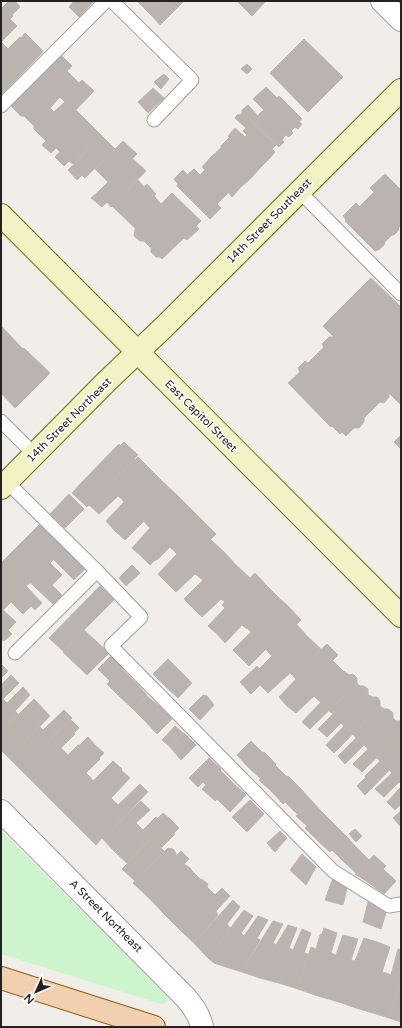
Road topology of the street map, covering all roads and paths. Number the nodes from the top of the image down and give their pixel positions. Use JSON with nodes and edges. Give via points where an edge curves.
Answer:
{"nodes":[{"id":1,"x":106,"y":1,"type":"edge"},
{"id":2,"x":112,"y":1,"type":"edge"},
{"id":3,"x":382,"y":1,"type":"edge"},
{"id":4,"x":401,"y":20,"type":"edge"},
{"id":5,"x":401,"y":90,"type":"edge"},
{"id":6,"x":1,"y":106,"type":"edge"},
{"id":7,"x":154,"y":120,"type":"dead end"},
{"id":8,"x":298,"y":191,"type":"junction"},
{"id":9,"x":1,"y":215,"type":"edge"},
{"id":10,"x":401,"y":294,"type":"edge"},
{"id":11,"x":137,"y":353,"type":"junction"},
{"id":12,"x":1,"y":421,"type":"edge"},
{"id":13,"x":34,"y":454,"type":"junction"},
{"id":14,"x":4,"y":485,"type":"edge"},
{"id":15,"x":97,"y":571,"type":"junction"},
{"id":16,"x":401,"y":616,"type":"edge"},
{"id":17,"x":15,"y":653,"type":"dead end"},
{"id":18,"x":1,"y":811,"type":"edge"},
{"id":19,"x":401,"y":904,"type":"edge"},
{"id":20,"x":1,"y":978,"type":"edge"},
{"id":21,"x":154,"y":1027,"type":"edge"},
{"id":22,"x":202,"y":1027,"type":"edge"}],
"edges":[{"from":1,"to":6,"type":"lane"},
{"from":2,"to":7,"type":"lane","via":[[192,80]]},
{"from":3,"to":4,"type":"street"},
{"from":5,"to":8,"type":"main road","name":"14th Street Southeast"},
{"from":8,"to":10,"type":"lane"},
{"from":8,"to":11,"type":"main road","name":"14th Street Southeast"},
{"from":9,"to":11,"type":"main road","name":"East Capitol Street"},
{"from":11,"to":13,"type":"main road","name":"14th Street Northeast"},
{"from":11,"to":16,"type":"main road","name":"East Capitol Street"},
{"from":12,"to":13,"type":"lane"},
{"from":13,"to":14,"type":"main road","name":"14th Street Northeast"},
{"from":14,"to":15,"type":"lane"},
{"from":15,"to":17,"type":"lane"},
{"from":15,"to":19,"type":"lane","via":[[141,616],[111,646],[333,871],[389,906]]},
{"from":18,"to":22,"type":"street","name":"A Street Northeast","via":[[193,1005]]},
{"from":20,"to":21,"type":"main road"}]}
